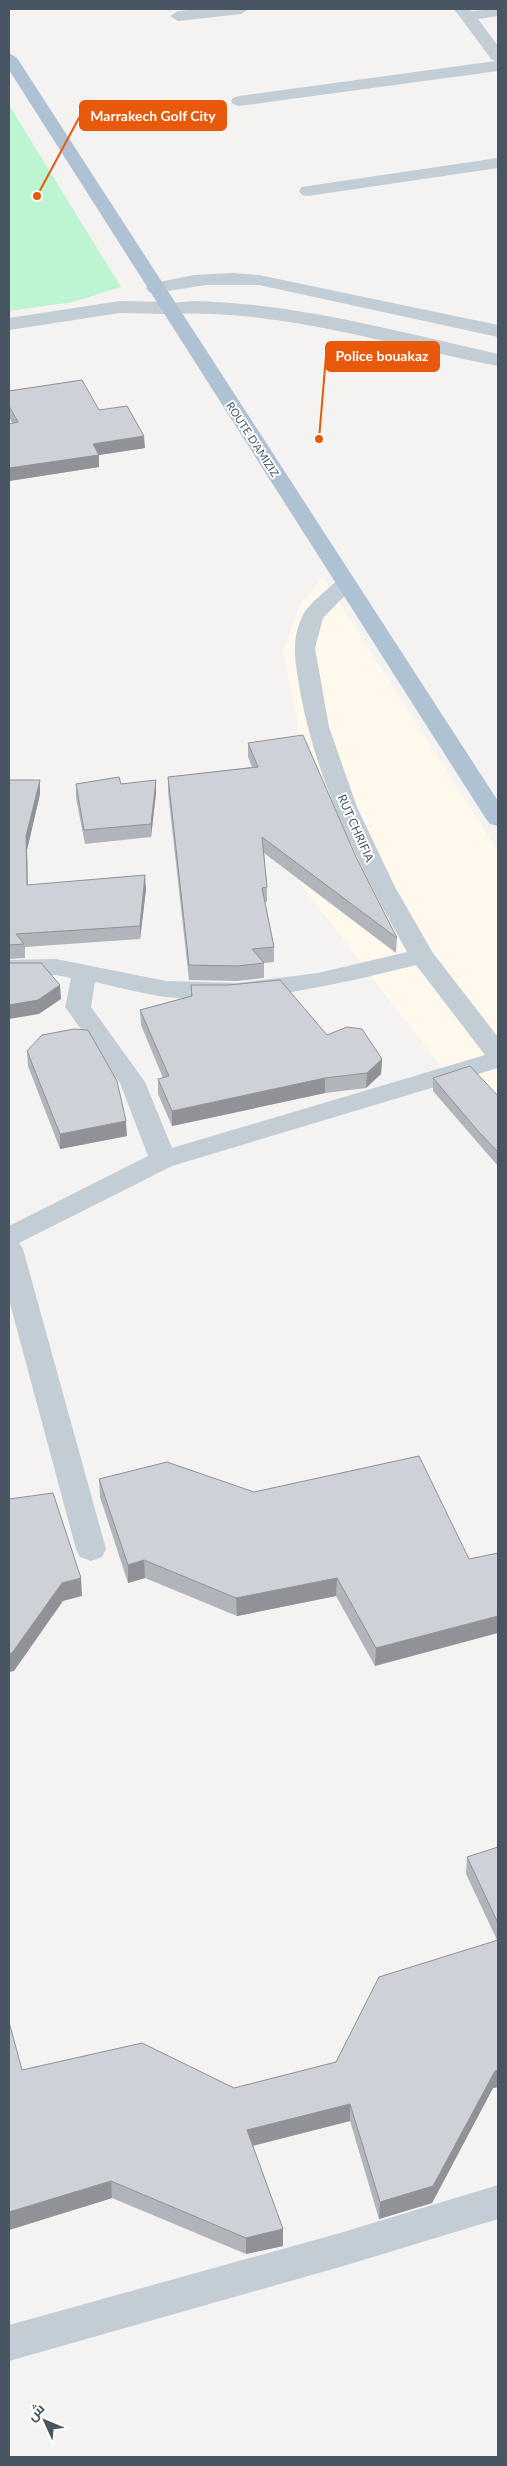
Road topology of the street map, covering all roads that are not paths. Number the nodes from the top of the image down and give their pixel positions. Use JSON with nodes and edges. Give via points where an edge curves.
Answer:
{"nodes":[{"id":1,"x":241,"y":9,"type":"edge"},
{"id":2,"x":498,"y":10,"type":"edge"},
{"id":3,"x":465,"y":12,"type":"edge"},
{"id":4,"x":178,"y":16,"type":"dead end"},
{"id":5,"x":9,"y":58,"type":"edge"},
{"id":6,"x":498,"y":58,"type":"edge"},
{"id":7,"x":498,"y":66,"type":"edge"},
{"id":8,"x":239,"y":101,"type":"dead end"},
{"id":9,"x":498,"y":163,"type":"edge"},
{"id":10,"x":308,"y":191,"type":"dead end"},
{"id":11,"x":155,"y":288,"type":"junction"},
{"id":12,"x":120,"y":307,"type":"junction"},
{"id":13,"x":168,"y":308,"type":"junction"},
{"id":14,"x":9,"y":324,"type":"edge"},
{"id":15,"x":498,"y":331,"type":"edge"},
{"id":16,"x":498,"y":360,"type":"edge"},
{"id":17,"x":346,"y":583,"type":"junction"},
{"id":18,"x":498,"y":819,"type":"edge"},
{"id":19,"x":422,"y":956,"type":"junction"},
{"id":20,"x":9,"y":968,"type":"edge"},
{"id":21,"x":84,"y":973,"type":"junction"},
{"id":22,"x":498,"y":1054,"type":"edge"},
{"id":23,"x":498,"y":1060,"type":"edge"},
{"id":24,"x":163,"y":1160,"type":"junction"},
{"id":25,"x":9,"y":1237,"type":"edge"},
{"id":26,"x":9,"y":1249,"type":"edge"},
{"id":27,"x":91,"y":1549,"type":"dead end"},
{"id":28,"x":498,"y":2202,"type":"edge"},
{"id":29,"x":9,"y":2343,"type":"edge"}],
"edges":[{"from":1,"to":4,"type":"street"},
{"from":2,"to":3,"type":"street"},
{"from":3,"to":6,"type":"street"},
{"from":5,"to":11,"type":"main road","name":"ROUTE D'AMIZIZ"},
{"from":7,"to":8,"type":"street"},
{"from":9,"to":10,"type":"street"},
{"from":11,"to":12,"type":"street"},
{"from":11,"to":13,"type":"main road","name":"ROUTE D'AMIZIZ"},
{"from":11,"to":15,"type":"street","via":[[228,277],[259,280]]},
{"from":12,"to":13,"type":"street"},
{"from":12,"to":14,"type":"street"},
{"from":13,"to":16,"type":"street","via":[[240,307]]},
{"from":13,"to":17,"type":"main road","name":"ROUTE D'AMIZIZ"},
{"from":17,"to":18,"type":"main road","name":"ROUTE D'AMIZIZ"},
{"from":17,"to":19,"type":"street","name":"RUT CHRIFIA","via":[[313,616],[304,648],[318,727],[345,807],[383,887]]},
{"from":19,"to":21,"type":"street","via":[[318,981],[238,992],[166,989]]},
{"from":19,"to":22,"type":"street","name":"RUT CHRIFIA"},
{"from":20,"to":21,"type":"street","via":[[56,967]]},
{"from":21,"to":24,"type":"street","via":[[78,1007],[132,1082]]},
{"from":23,"to":24,"type":"street"},
{"from":24,"to":25,"type":"street"},
{"from":26,"to":27,"type":"street"},
{"from":28,"to":29,"type":"street"}]}
